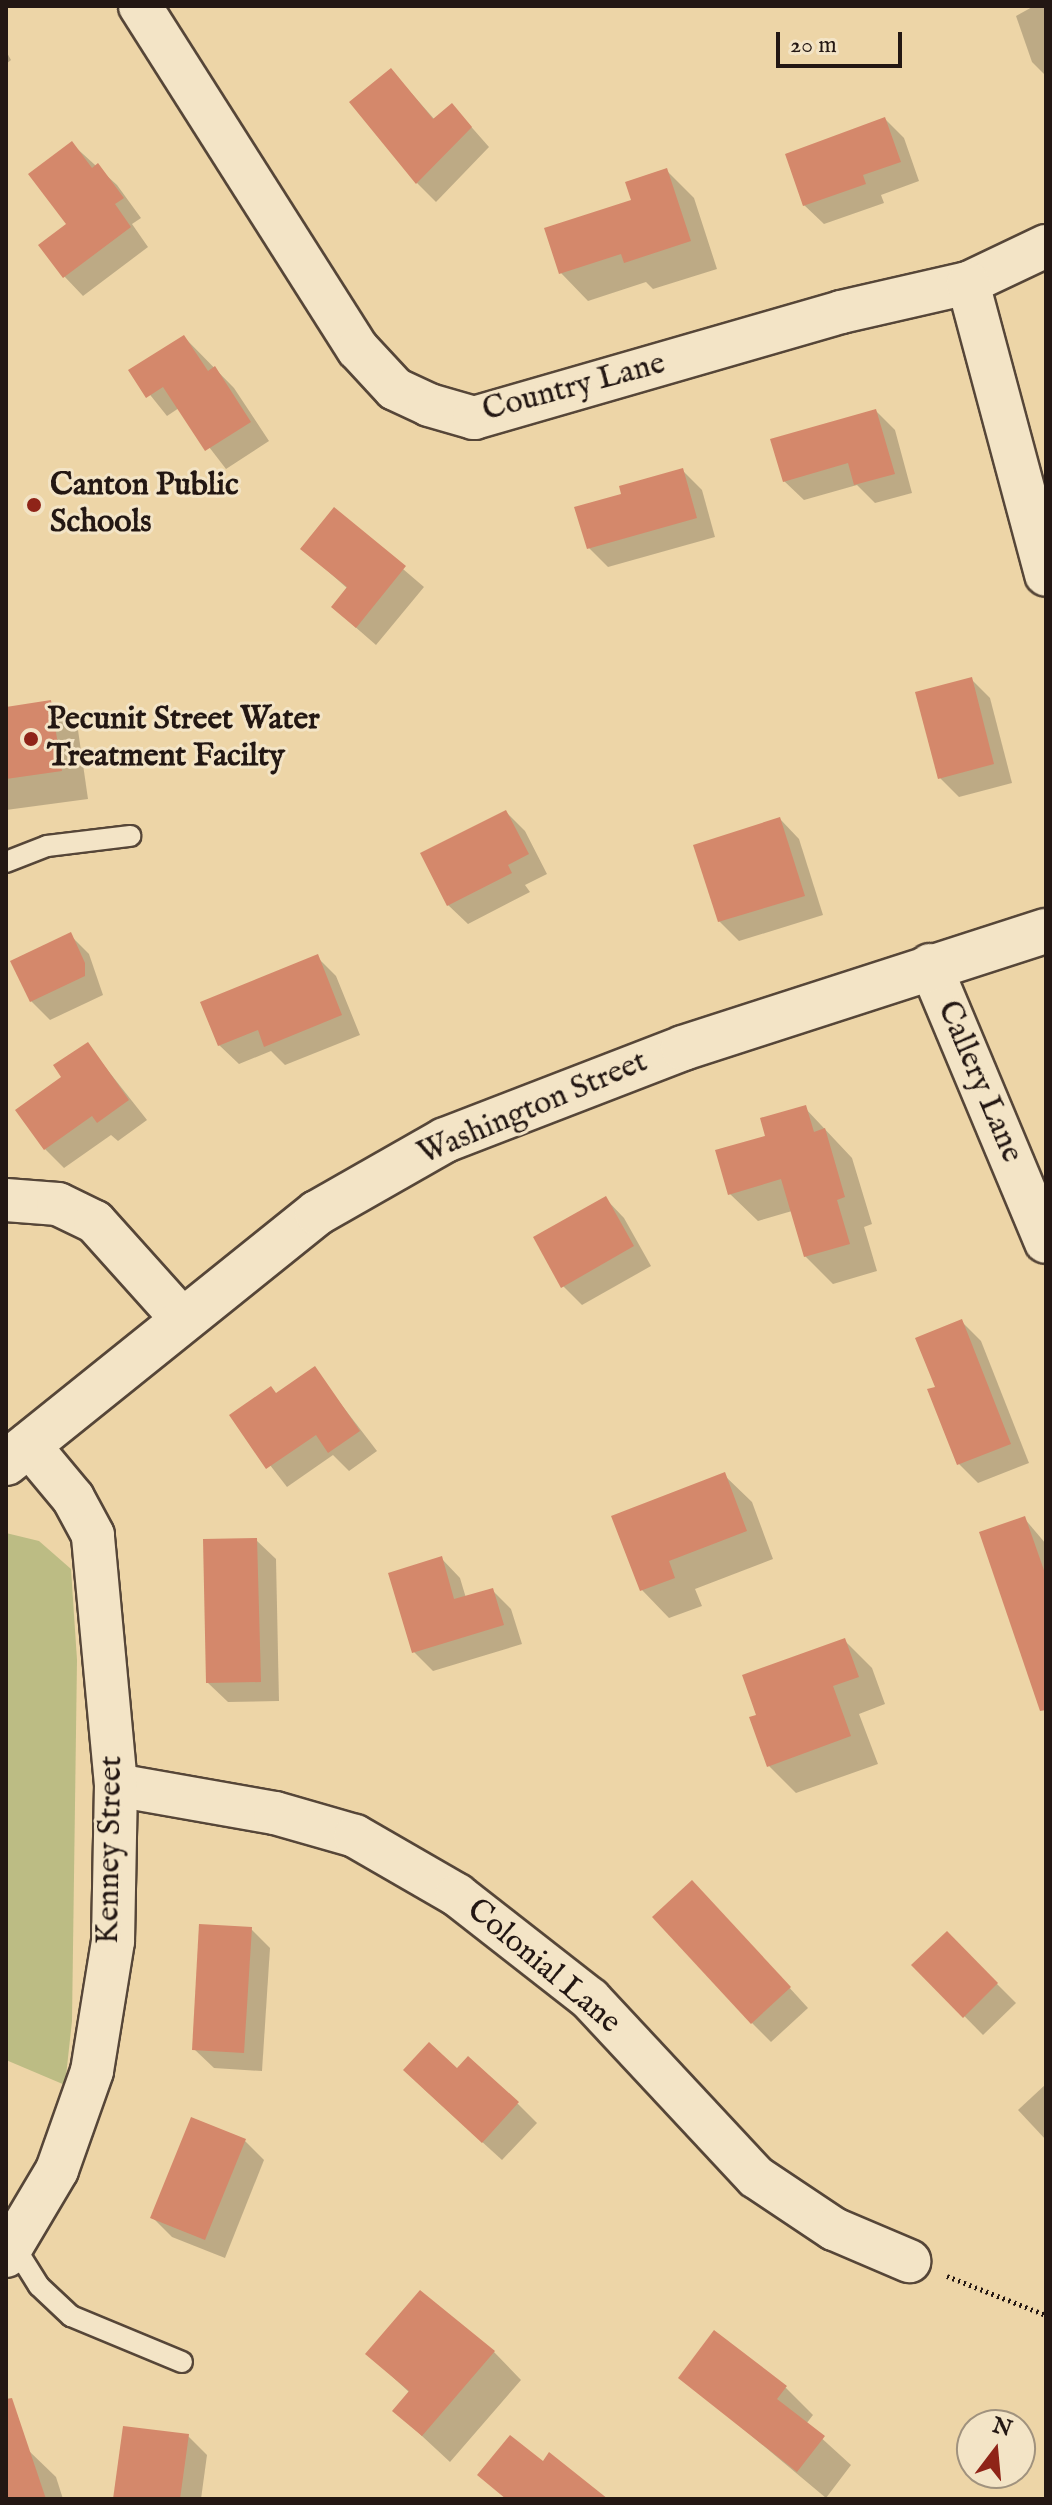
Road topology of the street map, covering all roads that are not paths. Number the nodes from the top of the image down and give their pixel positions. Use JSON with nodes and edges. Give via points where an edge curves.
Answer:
{"nodes":[{"id":1,"x":140,"y":6,"type":"edge"},
{"id":2,"x":1046,"y":246,"type":"edge"},
{"id":3,"x":968,"y":283,"type":"junction"},
{"id":4,"x":1046,"y":575,"type":"edge"},
{"id":5,"x":130,"y":836,"type":"dead end"},
{"id":6,"x":6,"y":862,"type":"edge"},
{"id":7,"x":1046,"y":931,"type":"edge"},
{"id":8,"x":930,"y":965,"type":"junction"},
{"id":9,"x":6,"y":1200,"type":"edge"},
{"id":10,"x":1046,"y":1242,"type":"edge"},
{"id":11,"x":182,"y":1319,"type":"junction"},
{"id":12,"x":17,"y":1454,"type":"edge"},
{"id":13,"x":116,"y":1785,"type":"junction"},
{"id":14,"x":10,"y":2251,"type":"edge"},
{"id":15,"x":909,"y":2261,"type":"road end"},
{"id":16,"x":182,"y":2362,"type":"dead end"}],
"edges":[{"from":1,"to":3,"type":"street","name":"Country Lane","via":[[358,349],[395,389],[429,405],[474,418],[841,312]]},
{"from":2,"to":3,"type":"street","name":"Country Lane"},
{"from":3,"to":4,"type":"street"},
{"from":5,"to":6,"type":"lane","via":[[47,846]]},
{"from":7,"to":8,"type":"main road","name":"Washington Street"},
{"from":8,"to":10,"type":"street","name":"Callery Lane"},
{"from":8,"to":11,"type":"main road","name":"Washington Street","via":[[683,1048],[445,1140],[317,1213]]},
{"from":9,"to":11,"type":"street","via":[[58,1204],[95,1222]]},
{"from":11,"to":12,"type":"main road","name":"Washington Street"},
{"from":12,"to":13,"type":"street","name":"Kenney Street","via":[[73,1498],[93,1535]]},
{"from":13,"to":14,"type":"street","name":"Kenney Street","via":[[113,1941],[92,2071],[57,2170]]},
{"from":13,"to":15,"type":"street","name":"Colonial Lane","via":[[275,1813],[355,1836],[457,1895],[590,1999],[756,2177],[834,2229]]},
{"from":14,"to":16,"type":"lane","via":[[71,2316]]}]}
